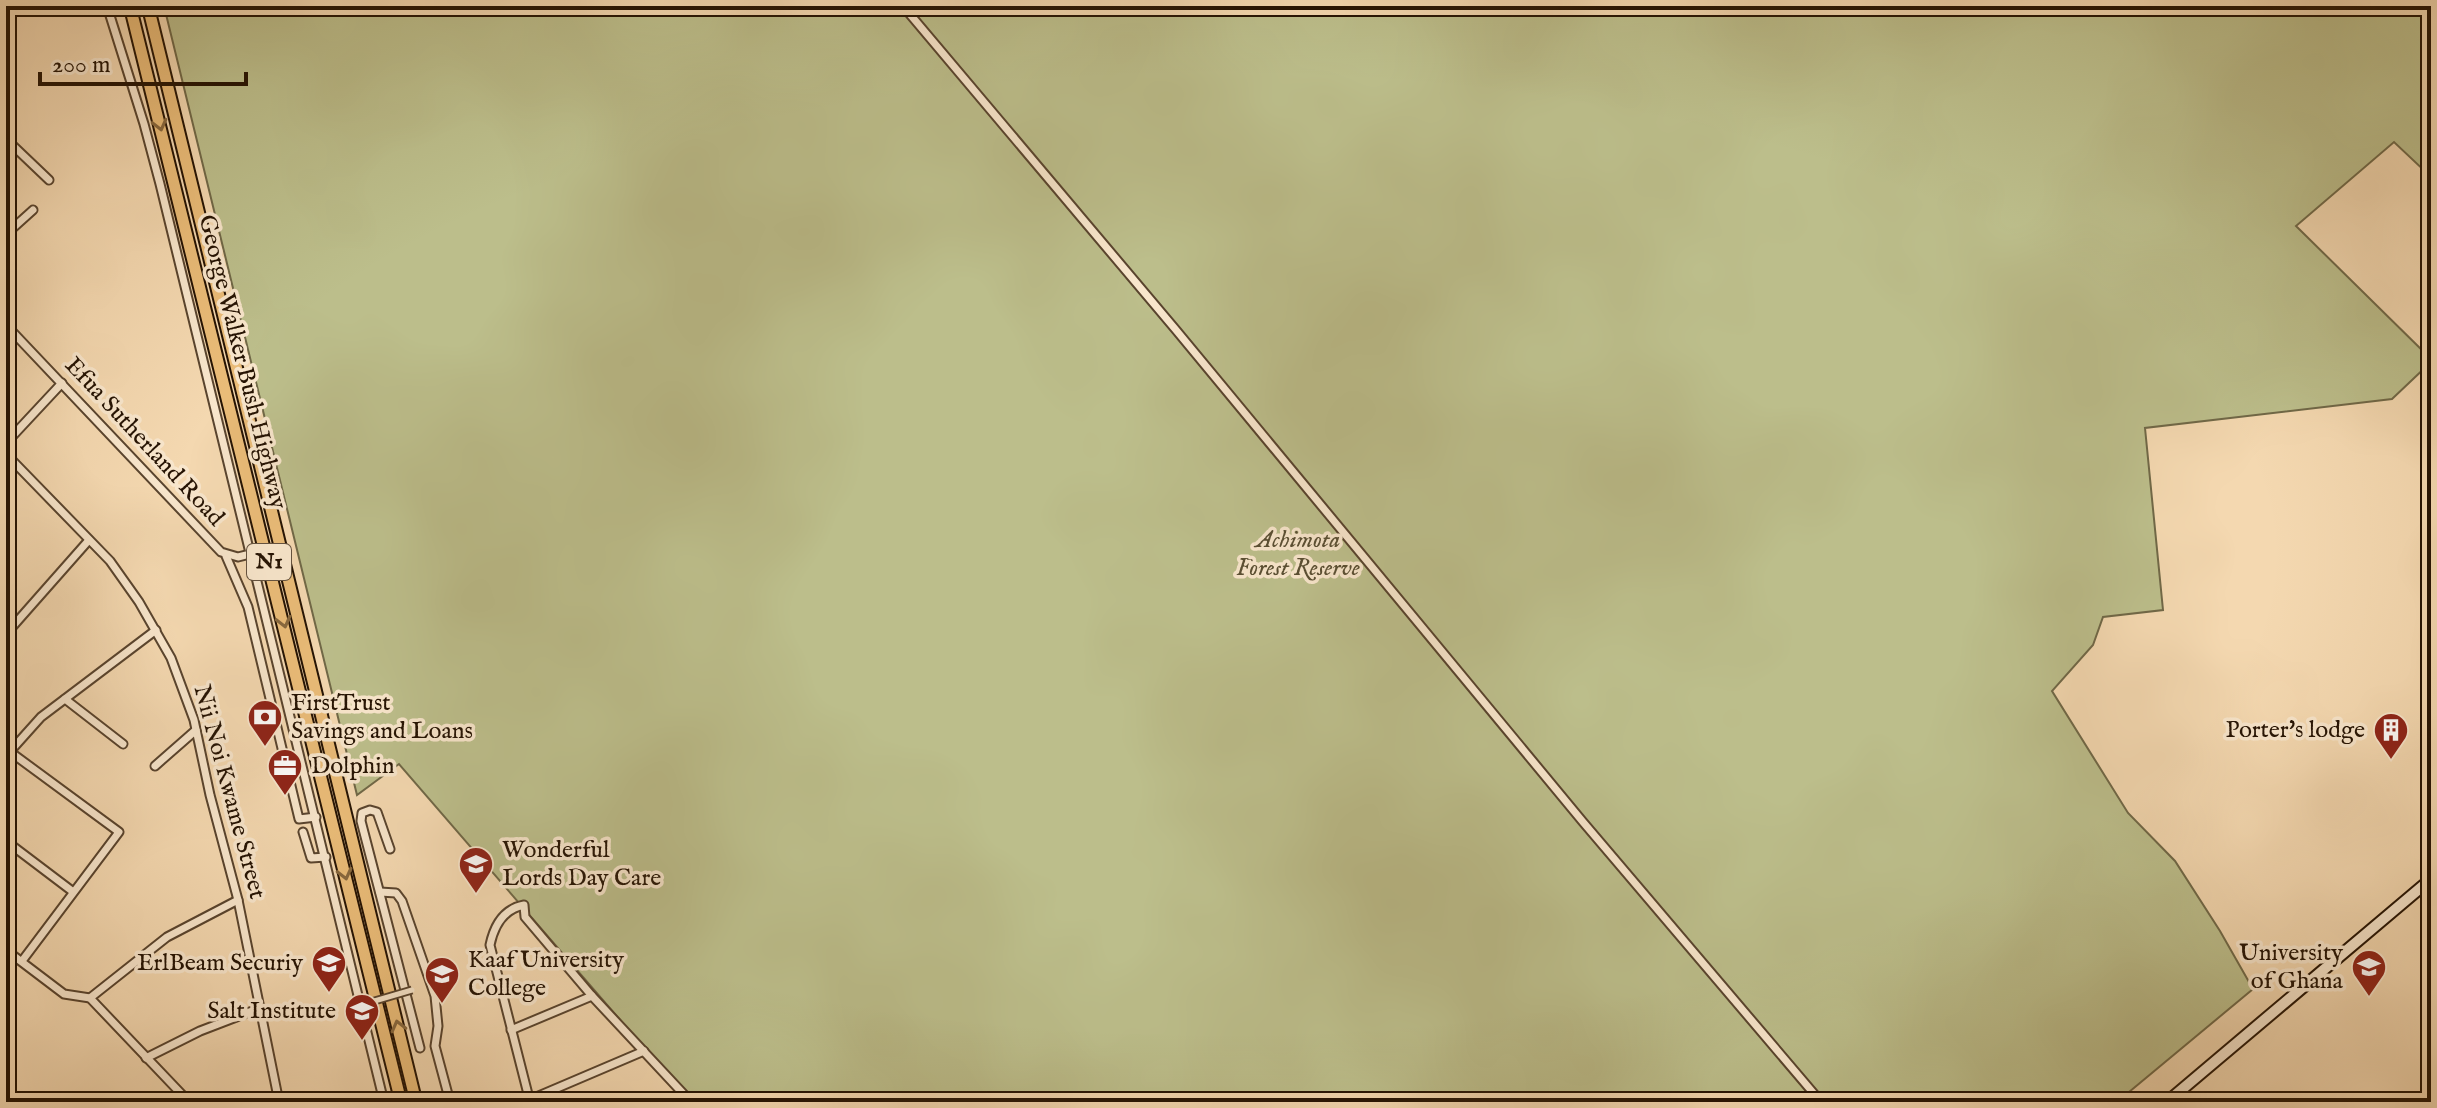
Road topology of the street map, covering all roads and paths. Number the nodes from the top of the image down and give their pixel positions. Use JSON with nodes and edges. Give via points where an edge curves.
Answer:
{"nodes":[{"id":1,"x":107,"y":6,"type":"edge"},
{"id":2,"x":128,"y":6,"type":"edge"},
{"id":3,"x":151,"y":6,"type":"edge"},
{"id":4,"x":903,"y":6,"type":"edge"},
{"id":5,"x":6,"y":139,"type":"edge"},
{"id":6,"x":49,"y":180,"type":"dead end"},
{"id":7,"x":33,"y":210,"type":"dead end"},
{"id":8,"x":6,"y":228,"type":"edge"},
{"id":9,"x":6,"y":325,"type":"edge"},
{"id":10,"x":62,"y":383,"type":"junction"},
{"id":11,"x":6,"y":443,"type":"edge"},
{"id":12,"x":6,"y":454,"type":"edge"},
{"id":13,"x":89,"y":540,"type":"junction"},
{"id":14,"x":266,"y":550,"type":"junction"},
{"id":15,"x":251,"y":554,"type":"junction"},
{"id":16,"x":226,"y":556,"type":"junction"},
{"id":17,"x":156,"y":630,"type":"junction"},
{"id":18,"x":6,"y":634,"type":"edge"},
{"id":19,"x":65,"y":699,"type":"junction"},
{"id":20,"x":196,"y":730,"type":"junction"},
{"id":21,"x":123,"y":744,"type":"dead end"},
{"id":22,"x":299,"y":752,"type":"junction"},
{"id":23,"x":8,"y":753,"type":"edge"},
{"id":24,"x":283,"y":757,"type":"junction"},
{"id":25,"x":155,"y":766,"type":"dead end"},
{"id":26,"x":316,"y":817,"type":"junction"},
{"id":27,"x":303,"y":832,"type":"dead end"},
{"id":28,"x":6,"y":841,"type":"edge"},
{"id":29,"x":390,"y":849,"type":"dead end"},
{"id":30,"x":326,"y":857,"type":"junction"},
{"id":31,"x":2431,"y":879,"type":"edge"},
{"id":32,"x":72,"y":891,"type":"junction"},
{"id":33,"x":380,"y":892,"type":"junction"},
{"id":34,"x":238,"y":900,"type":"junction"},
{"id":35,"x":6,"y":950,"type":"edge"},
{"id":36,"x":22,"y":961,"type":"junction"},
{"id":37,"x":412,"y":990,"type":"dead end"},
{"id":38,"x":592,"y":996,"type":"junction"},
{"id":39,"x":90,"y":998,"type":"junction"},
{"id":40,"x":354,"y":1007,"type":"dead end"},
{"id":41,"x":260,"y":1008,"type":"junction"},
{"id":42,"x":511,"y":1030,"type":"junction"},
{"id":43,"x":435,"y":1046,"type":"junction"},
{"id":44,"x":420,"y":1048,"type":"junction"},
{"id":45,"x":644,"y":1051,"type":"junction"},
{"id":46,"x":404,"y":1053,"type":"junction"},
{"id":47,"x":146,"y":1058,"type":"junction"},
{"id":48,"x":529,"y":1101,"type":"edge"},
{"id":49,"x":189,"y":1102,"type":"edge"},
{"id":50,"x":279,"y":1102,"type":"edge"},
{"id":51,"x":384,"y":1102,"type":"edge"},
{"id":52,"x":401,"y":1102,"type":"edge"},
{"id":53,"x":416,"y":1102,"type":"edge"},
{"id":54,"x":450,"y":1102,"type":"edge"},
{"id":55,"x":691,"y":1102,"type":"edge"},
{"id":56,"x":1821,"y":1102,"type":"edge"},
{"id":57,"x":2167,"y":1102,"type":"edge"}],
"edges":[{"from":1,"to":15,"type":"street","via":[[156,168]]},
{"from":2,"to":14,"type":"highway","name":"George Walker Bush Highway","number":"N1","one_way":true},
{"from":46,"to":3,"type":"highway","name":"George Walker Bush Highway","number":"N1","one_way":true},
{"from":4,"to":56,"type":"street"},
{"from":5,"to":6,"type":"street"},
{"from":7,"to":8,"type":"street"},
{"from":9,"to":10,"type":"street","name":"Efua Sutherland Road"},
{"from":10,"to":11,"type":"street"},
{"from":10,"to":16,"type":"street","name":"Efua Sutherland Road"},
{"from":12,"to":13,"type":"street","name":"Nii Noi Kwame Street"},
{"from":13,"to":17,"type":"street","name":"Nii Noi Kwame Street","via":[[124,579]]},
{"from":13,"to":18,"type":"street"},
{"from":14,"to":15,"type":"street","name":"Efua Sutherland Road"},
{"from":14,"to":52,"type":"highway","name":"George Walker Bush Highway","number":"N1","one_way":true},
{"from":15,"to":16,"type":"street","name":"Efua Sutherland Road"},
{"from":15,"to":22,"type":"street"},
{"from":16,"to":24,"type":"street","via":[[244,592]]},
{"from":17,"to":19,"type":"street"},
{"from":17,"to":20,"type":"street","name":"Nii Noi Kwame Street"},
{"from":19,"to":21,"type":"street"},
{"from":19,"to":23,"type":"street","via":[[32,724]]},
{"from":20,"to":25,"type":"street"},
{"from":20,"to":34,"type":"street","name":"Nii Noi Kwame Street"},
{"from":22,"to":24,"type":"street"},
{"from":22,"to":26,"type":"street"},
{"from":23,"to":32,"type":"street","via":[[119,832]]},
{"from":24,"to":26,"type":"street","via":[[299,819]]},
{"from":26,"to":30,"type":"street"},
{"from":27,"to":30,"type":"street","via":[[311,858]]},
{"from":28,"to":32,"type":"street"},
{"from":29,"to":33,"type":"street","via":[[377,812],[362,813]]},
{"from":30,"to":51,"type":"street"},
{"from":31,"to":57,"type":"main road"},
{"from":32,"to":36,"type":"street"},
{"from":33,"to":43,"type":"street","via":[[396,893],[402,901],[427,968],[435,996]]},
{"from":33,"to":44,"type":"street"},
{"from":34,"to":39,"type":"street","via":[[167,937]]},
{"from":34,"to":41,"type":"street","name":"Nii Noi Kwame Street"},
{"from":35,"to":36,"type":"street"},
{"from":36,"to":39,"type":"street","via":[[64,994]]},
{"from":37,"to":40,"type":"street","bridge":true},
{"from":38,"to":42,"type":"street"},
{"from":38,"to":42,"type":"street","via":[[525,917],[524,905],[513,909],[504,915],[490,945]]},
{"from":38,"to":45,"type":"street"},
{"from":39,"to":47,"type":"street"},
{"from":41,"to":47,"type":"street"},
{"from":41,"to":50,"type":"street","name":"Nii Noi Kwame Street"},
{"from":42,"to":48,"type":"street"},
{"from":43,"to":44,"type":"street"},
{"from":43,"to":54,"type":"street"},
{"from":44,"to":46,"type":"street"},
{"from":45,"to":48,"type":"street"},
{"from":45,"to":55,"type":"street"},
{"from":46,"to":53,"type":"highway","name":"George Walker Bush Highway","number":"N1"},
{"from":47,"to":49,"type":"street"}]}
